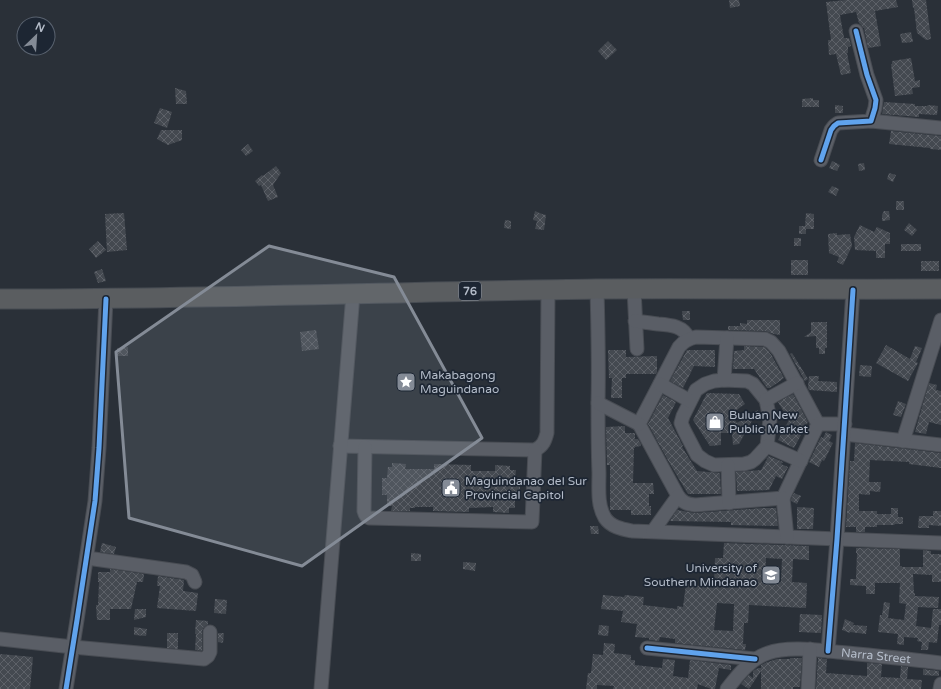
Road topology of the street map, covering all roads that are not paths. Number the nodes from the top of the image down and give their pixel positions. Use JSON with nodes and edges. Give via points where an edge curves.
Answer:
{"nodes":[{"id":1,"x":856,"y":31,"type":"dead end"},
{"id":2,"x":871,"y":121,"type":"junction"},
{"id":3,"x":941,"y":128,"type":"edge"},
{"id":4,"x":821,"y":160,"type":"dead end"},
{"id":5,"x":597,"y":289,"type":"junction"},
{"id":6,"x":634,"y":289,"type":"junction"},
{"id":7,"x":941,"y":289,"type":"edge"},
{"id":8,"x":548,"y":290,"type":"junction"},
{"id":9,"x":853,"y":290,"type":"junction"},
{"id":10,"x":353,"y":294,"type":"junction"},
{"id":11,"x":106,"y":298,"type":"junction"},
{"id":12,"x":0,"y":299,"type":"edge"},
{"id":13,"x":941,"y":320,"type":"edge"},
{"id":14,"x":635,"y":322,"type":"junction"},
{"id":15,"x":727,"y":338,"type":"junction"},
{"id":16,"x":689,"y":339,"type":"junction"},
{"id":17,"x":637,"y":349,"type":"dead end"},
{"id":18,"x":724,"y":380,"type":"junction"},
{"id":19,"x":797,"y":383,"type":"junction"},
{"id":20,"x":660,"y":384,"type":"junction"},
{"id":21,"x":690,"y":400,"type":"junction"},
{"id":22,"x":766,"y":400,"type":"junction"},
{"id":23,"x":598,"y":403,"type":"junction"},
{"id":24,"x":639,"y":424,"type":"junction"},
{"id":25,"x":818,"y":424,"type":"junction"},
{"id":26,"x":844,"y":429,"type":"junction"},
{"id":27,"x":903,"y":441,"type":"junction"},
{"id":28,"x":941,"y":445,"type":"edge"},
{"id":29,"x":340,"y":446,"type":"junction"},
{"id":30,"x":767,"y":446,"type":"junction"},
{"id":31,"x":365,"y":447,"type":"junction"},
{"id":32,"x":535,"y":450,"type":"junction"},
{"id":33,"x":800,"y":462,"type":"junction"},
{"id":34,"x":728,"y":465,"type":"junction"},
{"id":35,"x":678,"y":496,"type":"junction"},
{"id":36,"x":783,"y":498,"type":"junction"},
{"id":37,"x":729,"y":502,"type":"junction"},
{"id":38,"x":653,"y":531,"type":"junction"},
{"id":39,"x":787,"y":537,"type":"junction"},
{"id":40,"x":838,"y":539,"type":"junction"},
{"id":41,"x":941,"y":543,"type":"edge"},
{"id":42,"x":87,"y":558,"type":"junction"},
{"id":43,"x":195,"y":582,"type":"dead end"},
{"id":44,"x":210,"y":632,"type":"dead end"},
{"id":45,"x":0,"y":639,"type":"edge"},
{"id":46,"x":73,"y":647,"type":"junction"},
{"id":47,"x":647,"y":648,"type":"dead end"},
{"id":48,"x":810,"y":649,"type":"junction"},
{"id":49,"x":828,"y":651,"type":"junction"},
{"id":50,"x":755,"y":659,"type":"junction"},
{"id":51,"x":941,"y":662,"type":"edge"},
{"id":52,"x":941,"y":684,"type":"edge"},
{"id":53,"x":66,"y":689,"type":"edge"},
{"id":54,"x":321,"y":689,"type":"edge"},
{"id":55,"x":727,"y":689,"type":"edge"},
{"id":56,"x":808,"y":689,"type":"edge"},
{"id":57,"x":940,"y":689,"type":"edge"}],
"edges":[{"from":1,"to":2,"type":"street","via":[[876,100]]},
{"from":2,"to":3,"type":"street"},
{"from":2,"to":4,"type":"street","via":[[838,123],[834,126]]},
{"from":5,"to":6,"type":"highway","number":"76"},
{"from":5,"to":8,"type":"highway","number":"76"},
{"from":5,"to":23,"type":"street"},
{"from":6,"to":9,"type":"highway","number":"76"},
{"from":6,"to":14,"type":"street"},
{"from":7,"to":9,"type":"highway","number":"76"},
{"from":8,"to":10,"type":"highway","number":"76"},
{"from":8,"to":32,"type":"street","via":[[547,434],[542,445]]},
{"from":9,"to":26,"type":"street"},
{"from":10,"to":11,"type":"highway","number":"76"},
{"from":10,"to":29,"type":"street"},
{"from":11,"to":12,"type":"highway","number":"76"},
{"from":11,"to":42,"type":"street","via":[[96,493]]},
{"from":13,"to":27,"type":"street"},
{"from":14,"to":16,"type":"street","via":[[674,326],[684,331]]},
{"from":14,"to":17,"type":"street"},
{"from":15,"to":16,"type":"street"},
{"from":15,"to":18,"type":"street"},
{"from":15,"to":19,"type":"street","via":[[765,339],[771,342]]},
{"from":16,"to":20,"type":"street","via":[[679,347]]},
{"from":18,"to":21,"type":"street","via":[[705,384],[696,390]]},
{"from":18,"to":22,"type":"street","via":[[747,381],[753,384]]},
{"from":19,"to":22,"type":"street"},
{"from":19,"to":25,"type":"street"},
{"from":20,"to":21,"type":"street"},
{"from":20,"to":24,"type":"street"},
{"from":21,"to":34,"type":"street","via":[[682,423],[697,455],[714,465]]},
{"from":22,"to":30,"type":"street","via":[[770,420]]},
{"from":23,"to":24,"type":"street"},
{"from":23,"to":38,"type":"street","via":[[600,501],[603,513],[615,526],[632,531]]},
{"from":24,"to":35,"type":"street"},
{"from":25,"to":26,"type":"street"},
{"from":25,"to":33,"type":"street"},
{"from":26,"to":27,"type":"street"},
{"from":26,"to":40,"type":"street"},
{"from":27,"to":28,"type":"street"},
{"from":29,"to":31,"type":"street"},
{"from":29,"to":54,"type":"street"},
{"from":30,"to":33,"type":"street"},
{"from":30,"to":34,"type":"street","via":[[751,462]]},
{"from":31,"to":32,"type":"street"},
{"from":31,"to":32,"type":"street","via":[[366,517],[524,522],[532,522]]},
{"from":33,"to":36,"type":"street"},
{"from":34,"to":37,"type":"street"},
{"from":35,"to":37,"type":"street","via":[[688,504],[695,505]]},
{"from":35,"to":38,"type":"street"},
{"from":36,"to":37,"type":"street"},
{"from":36,"to":39,"type":"street"},
{"from":38,"to":39,"type":"street"},
{"from":39,"to":40,"type":"street"},
{"from":40,"to":41,"type":"street"},
{"from":40,"to":49,"type":"street"},
{"from":42,"to":43,"type":"street","via":[[186,572],[192,575]]},
{"from":42,"to":46,"type":"street"},
{"from":44,"to":46,"type":"street","via":[[210,652],[204,659]]},
{"from":45,"to":46,"type":"street"},
{"from":46,"to":53,"type":"street"},
{"from":47,"to":50,"type":"street"},
{"from":48,"to":49,"type":"street","name":"Narra Street"},
{"from":48,"to":50,"type":"street","name":"Narra Street","via":[[768,652]]},
{"from":48,"to":56,"type":"street"},
{"from":49,"to":51,"type":"street","name":"Narra Street"},
{"from":50,"to":55,"type":"street"},
{"from":52,"to":57,"type":"street"}]}
